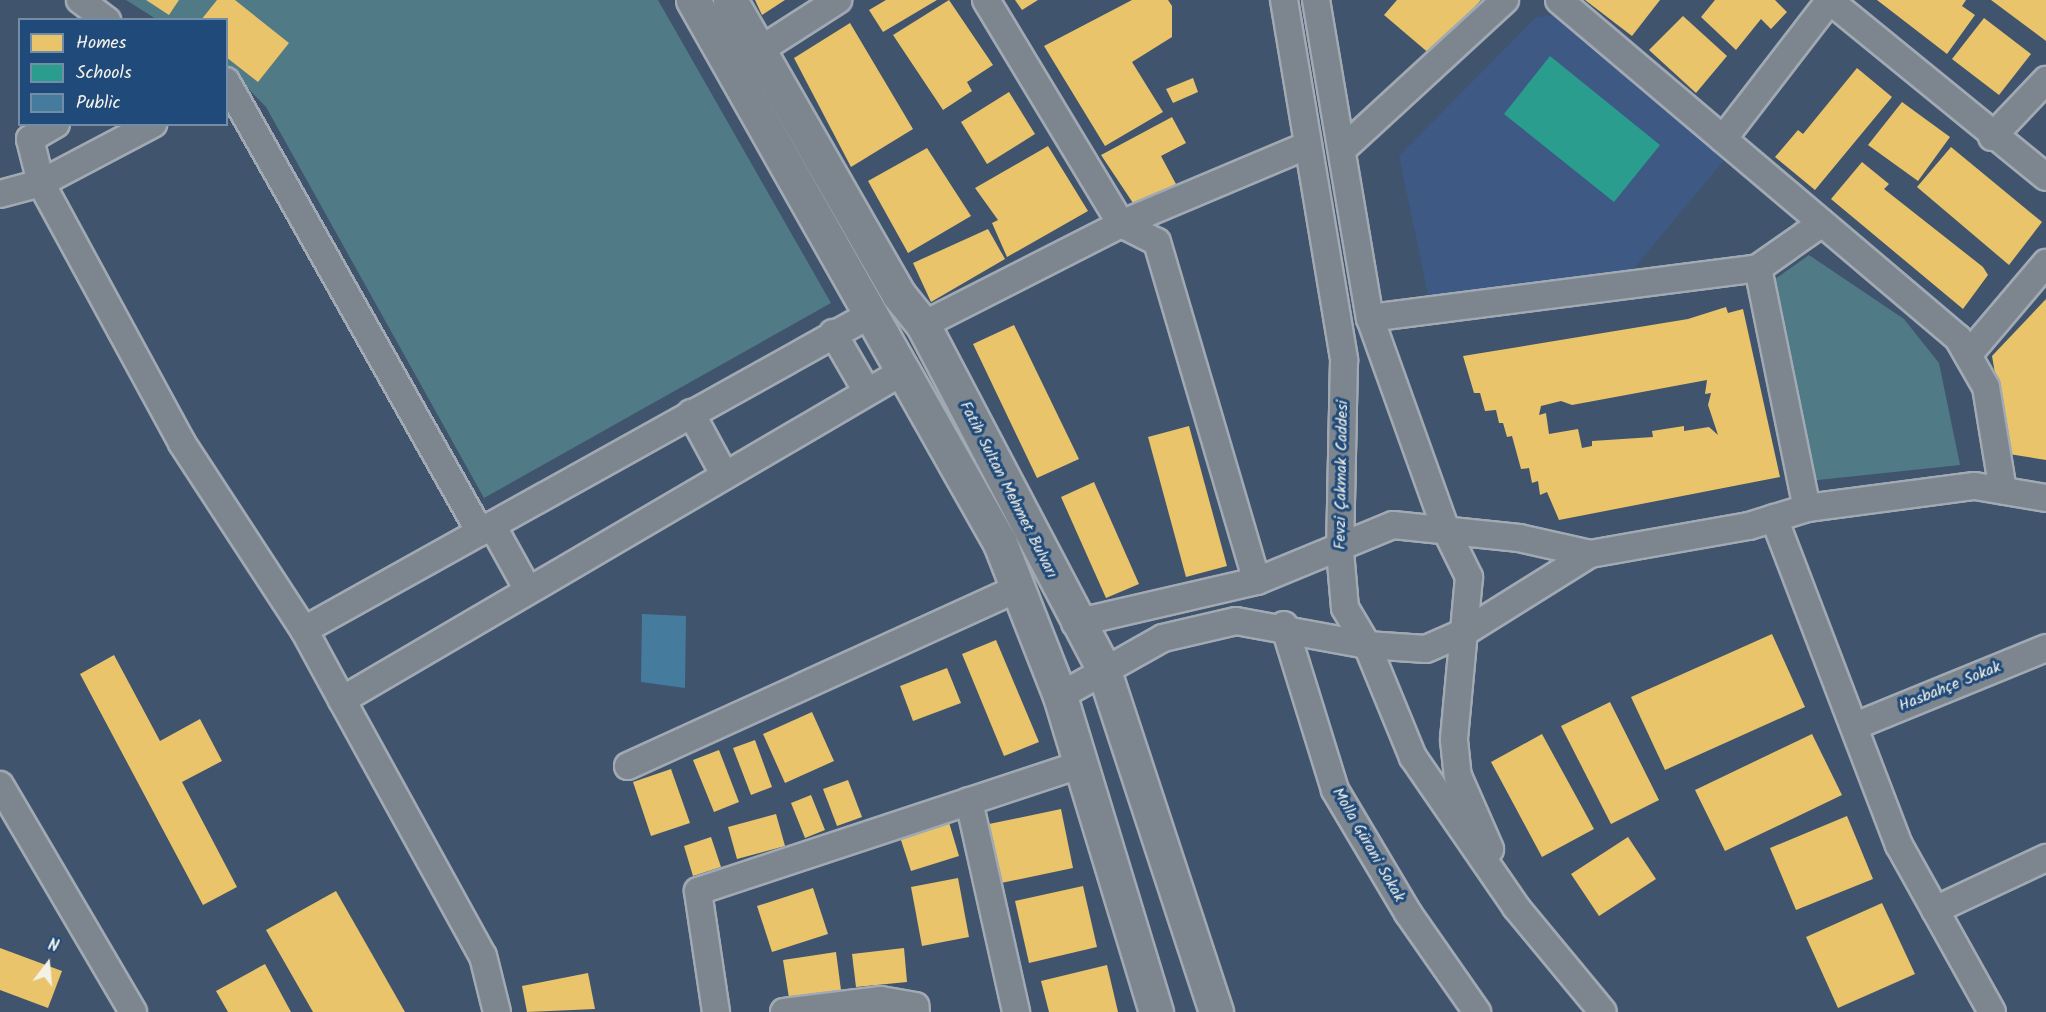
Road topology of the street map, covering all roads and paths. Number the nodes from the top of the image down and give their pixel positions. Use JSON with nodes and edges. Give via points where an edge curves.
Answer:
{"nodes":[{"id":1,"x":80,"y":0,"type":"edge"},
{"id":2,"x":693,"y":0,"type":"edge"},
{"id":3,"x":730,"y":0,"type":"edge"},
{"id":4,"x":838,"y":0,"type":"edge"},
{"id":5,"x":986,"y":0,"type":"edge"},
{"id":6,"x":1284,"y":0,"type":"edge"},
{"id":7,"x":1316,"y":0,"type":"edge"},
{"id":8,"x":1505,"y":0,"type":"edge"},
{"id":9,"x":1559,"y":0,"type":"edge"},
{"id":10,"x":1830,"y":0,"type":"edge"},
{"id":11,"x":104,"y":18,"type":"edge"},
{"id":12,"x":760,"y":50,"type":"junction"},
{"id":13,"x":2046,"y":80,"type":"edge"},
{"id":14,"x":228,"y":84,"type":"edge"},
{"id":15,"x":53,"y":126,"type":"edge"},
{"id":16,"x":149,"y":126,"type":"edge"},
{"id":17,"x":1992,"y":137,"type":"junction"},
{"id":18,"x":1723,"y":139,"type":"junction"},
{"id":19,"x":1308,"y":145,"type":"junction"},
{"id":20,"x":1343,"y":149,"type":"junction"},
{"id":21,"x":2046,"y":177,"type":"edge"},
{"id":22,"x":41,"y":183,"type":"junction"},
{"id":23,"x":0,"y":194,"type":"edge"},
{"id":24,"x":1822,"y":223,"type":"junction"},
{"id":25,"x":1121,"y":224,"type":"junction"},
{"id":26,"x":2046,"y":263,"type":"edge"},
{"id":27,"x":1758,"y":268,"type":"junction"},
{"id":28,"x":899,"y":295,"type":"junction"},
{"id":29,"x":868,"y":316,"type":"junction"},
{"id":30,"x":1370,"y":318,"type":"junction"},
{"id":31,"x":922,"y":325,"type":"junction"},
{"id":32,"x":833,"y":333,"type":"junction"},
{"id":33,"x":937,"y":355,"type":"junction"},
{"id":34,"x":1968,"y":355,"type":"junction"},
{"id":35,"x":904,"y":371,"type":"junction"},
{"id":36,"x":866,"y":390,"type":"junction"},
{"id":37,"x":691,"y":413,"type":"junction"},
{"id":38,"x":724,"y":474,"type":"junction"},
{"id":39,"x":2003,"y":491,"type":"junction"},
{"id":40,"x":2046,"y":498,"type":"edge"},
{"id":41,"x":1808,"y":508,"type":"junction"},
{"id":42,"x":1774,"y":518,"type":"junction"},
{"id":43,"x":486,"y":528,"type":"junction"},
{"id":44,"x":1446,"y":528,"type":"junction"},
{"id":45,"x":1340,"y":551,"type":"junction"},
{"id":46,"x":1590,"y":554,"type":"junction"},
{"id":47,"x":1257,"y":581,"type":"junction"},
{"id":48,"x":1017,"y":589,"type":"junction"},
{"id":49,"x":528,"y":590,"type":"junction"},
{"id":50,"x":1075,"y":623,"type":"junction"},
{"id":51,"x":1284,"y":625,"type":"junction"},
{"id":52,"x":304,"y":630,"type":"junction"},
{"id":53,"x":1465,"y":632,"type":"junction"},
{"id":54,"x":1368,"y":645,"type":"junction"},
{"id":55,"x":2046,"y":648,"type":"edge"},
{"id":56,"x":1103,"y":668,"type":"junction"},
{"id":57,"x":1060,"y":696,"type":"junction"},
{"id":58,"x":342,"y":700,"type":"junction"},
{"id":59,"x":1855,"y":726,"type":"junction"},
{"id":60,"x":1077,"y":765,"type":"junction"},
{"id":61,"x":628,"y":766,"type":"dead end"},
{"id":62,"x":0,"y":785,"type":"edge"},
{"id":63,"x":969,"y":801,"type":"junction"},
{"id":64,"x":2046,"y":858,"type":"edge"},
{"id":65,"x":1516,"y":907,"type":"junction"},
{"id":66,"x":1935,"y":910,"type":"junction"},
{"id":67,"x":133,"y":1012,"type":"edge"},
{"id":68,"x":497,"y":1012,"type":"edge"},
{"id":69,"x":716,"y":1012,"type":"edge"},
{"id":70,"x":784,"y":1012,"type":"edge"},
{"id":71,"x":916,"y":1012,"type":"edge"},
{"id":72,"x":1016,"y":1012,"type":"edge"},
{"id":73,"x":1156,"y":1012,"type":"edge"},
{"id":74,"x":1216,"y":1012,"type":"edge"},
{"id":75,"x":1478,"y":1012,"type":"edge"},
{"id":76,"x":1603,"y":1012,"type":"edge"},
{"id":77,"x":1992,"y":1012,"type":"edge"}],
"edges":[{"from":1,"to":11,"type":"street"},
{"from":2,"to":29,"type":"main road","name":"Fatih Sultan Mehmet Bulvarı"},
{"from":3,"to":12,"type":"main road","name":"Fatih Sultan Mehmet Bulvarı"},
{"from":4,"to":12,"type":"street"},
{"from":5,"to":25,"type":"street"},
{"from":6,"to":19,"type":"street","name":"Fevzi Çakmak Caddesi"},
{"from":7,"to":20,"type":"street","name":"Fevzi Çakmak Caddesi"},
{"from":8,"to":20,"type":"street"},
{"from":9,"to":18,"type":"street"},
{"from":10,"to":17,"type":"street"},
{"from":10,"to":18,"type":"street"},
{"from":12,"to":28,"type":"main road","name":"Fatih Sultan Mehmet Bulvarı"},
{"from":13,"to":17,"type":"street"},
{"from":14,"to":43,"type":"street"},
{"from":15,"to":22,"type":"street","via":[[30,139]]},
{"from":16,"to":22,"type":"street"},
{"from":17,"to":21,"type":"street"},
{"from":18,"to":24,"type":"street"},
{"from":19,"to":25,"type":"street"},
{"from":19,"to":45,"type":"street","name":"Fevzi Çakmak Caddesi","via":[[1344,360]]},
{"from":20,"to":30,"type":"street","name":"Fevzi Çakmak Caddesi"},
{"from":22,"to":23,"type":"street"},
{"from":22,"to":52,"type":"street","via":[[182,442]]},
{"from":24,"to":27,"type":"street"},
{"from":24,"to":34,"type":"street","via":[[1958,338]]},
{"from":25,"to":31,"type":"street"},
{"from":25,"to":47,"type":"street","via":[[1157,242]]},
{"from":26,"to":34,"type":"street"},
{"from":27,"to":30,"type":"street"},
{"from":27,"to":41,"type":"street"},
{"from":28,"to":29,"type":"main road"},
{"from":28,"to":31,"type":"main road","name":"Fatih Sultan Mehmet Bulvarı"},
{"from":29,"to":32,"type":"street"},
{"from":29,"to":35,"type":"main road","name":"Fatih Sultan Mehmet Bulvarı"},
{"from":30,"to":44,"type":"street","name":"Fevzi Çakmak Caddesi"},
{"from":31,"to":33,"type":"main road","name":"Fatih Sultan Mehmet Bulvarı"},
{"from":32,"to":36,"type":"street"},
{"from":32,"to":37,"type":"street"},
{"from":33,"to":35,"type":"main road"},
{"from":33,"to":50,"type":"main road","name":"Fatih Sultan Mehmet Bulvarı"},
{"from":34,"to":39,"type":"street","via":[[1986,387]]},
{"from":35,"to":36,"type":"street"},
{"from":35,"to":48,"type":"main road","name":"Fatih Sultan Mehmet Bulvarı","via":[[1000,543]]},
{"from":36,"to":38,"type":"street"},
{"from":37,"to":38,"type":"street"},
{"from":37,"to":43,"type":"street"},
{"from":38,"to":49,"type":"street"},
{"from":39,"to":40,"type":"street"},
{"from":39,"to":41,"type":"street","via":[[1975,486]]},
{"from":41,"to":42,"type":"street"},
{"from":42,"to":46,"type":"street"},
{"from":42,"to":59,"type":"street"},
{"from":43,"to":49,"type":"street"},
{"from":43,"to":52,"type":"street"},
{"from":44,"to":45,"type":"street","via":[[1393,525]]},
{"from":44,"to":46,"type":"street"},
{"from":44,"to":53,"type":"street","name":"Fevzi Çakmak Caddesi","via":[[1469,577]]},
{"from":45,"to":47,"type":"street","via":[[1296,562]]},
{"from":45,"to":54,"type":"street","name":"Fevzi Çakmak Caddesi","via":[[1345,608]]},
{"from":46,"to":53,"type":"street"},
{"from":47,"to":50,"type":"street"},
{"from":48,"to":57,"type":"main road","name":"Fatih Sultan Mehmet Bulvarı"},
{"from":48,"to":61,"type":"street"},
{"from":49,"to":58,"type":"street"},
{"from":50,"to":56,"type":"main road","name":"Fatih Sultan Mehmet Bulvarı"},
{"from":51,"to":54,"type":"street"},
{"from":51,"to":56,"type":"street","via":[[1236,621],[1162,638]]},
{"from":51,"to":75,"type":"street","name":"Molla Gürani Sokak","via":[[1335,790],[1408,913]]},
{"from":52,"to":58,"type":"street"},
{"from":53,"to":54,"type":"street","via":[[1426,649]]},
{"from":53,"to":65,"type":"street","name":"Fevzi Çakmak Caddesi","via":[[1455,698],[1458,776]]},
{"from":54,"to":65,"type":"street","name":"Fevzi Çakmak Caddesi","via":[[1413,758]]},
{"from":55,"to":59,"type":"street","name":"Hasbahçe Sokak"},
{"from":56,"to":57,"type":"street"},
{"from":56,"to":74,"type":"main road","name":"Fatih Sultan Mehmet Bulvarı"},
{"from":57,"to":60,"type":"main road","name":"Fatih Sultan Mehmet Bulvarı"},
{"from":58,"to":68,"type":"street","via":[[483,956]]},
{"from":59,"to":66,"type":"street","via":[[1899,845]]},
{"from":60,"to":63,"type":"street"},
{"from":60,"to":73,"type":"main road","name":"Fatih Sultan Mehmet Bulvarı"},
{"from":62,"to":67,"type":"street"},
{"from":63,"to":69,"type":"street","via":[[698,891]]},
{"from":63,"to":72,"type":"street"},
{"from":64,"to":66,"type":"street"},
{"from":65,"to":76,"type":"street","name":"Fevzi Çakmak Caddesi"},
{"from":66,"to":77,"type":"street"},
{"from":70,"to":71,"type":"street","via":[[881,1000],[915,1006]]}]}
